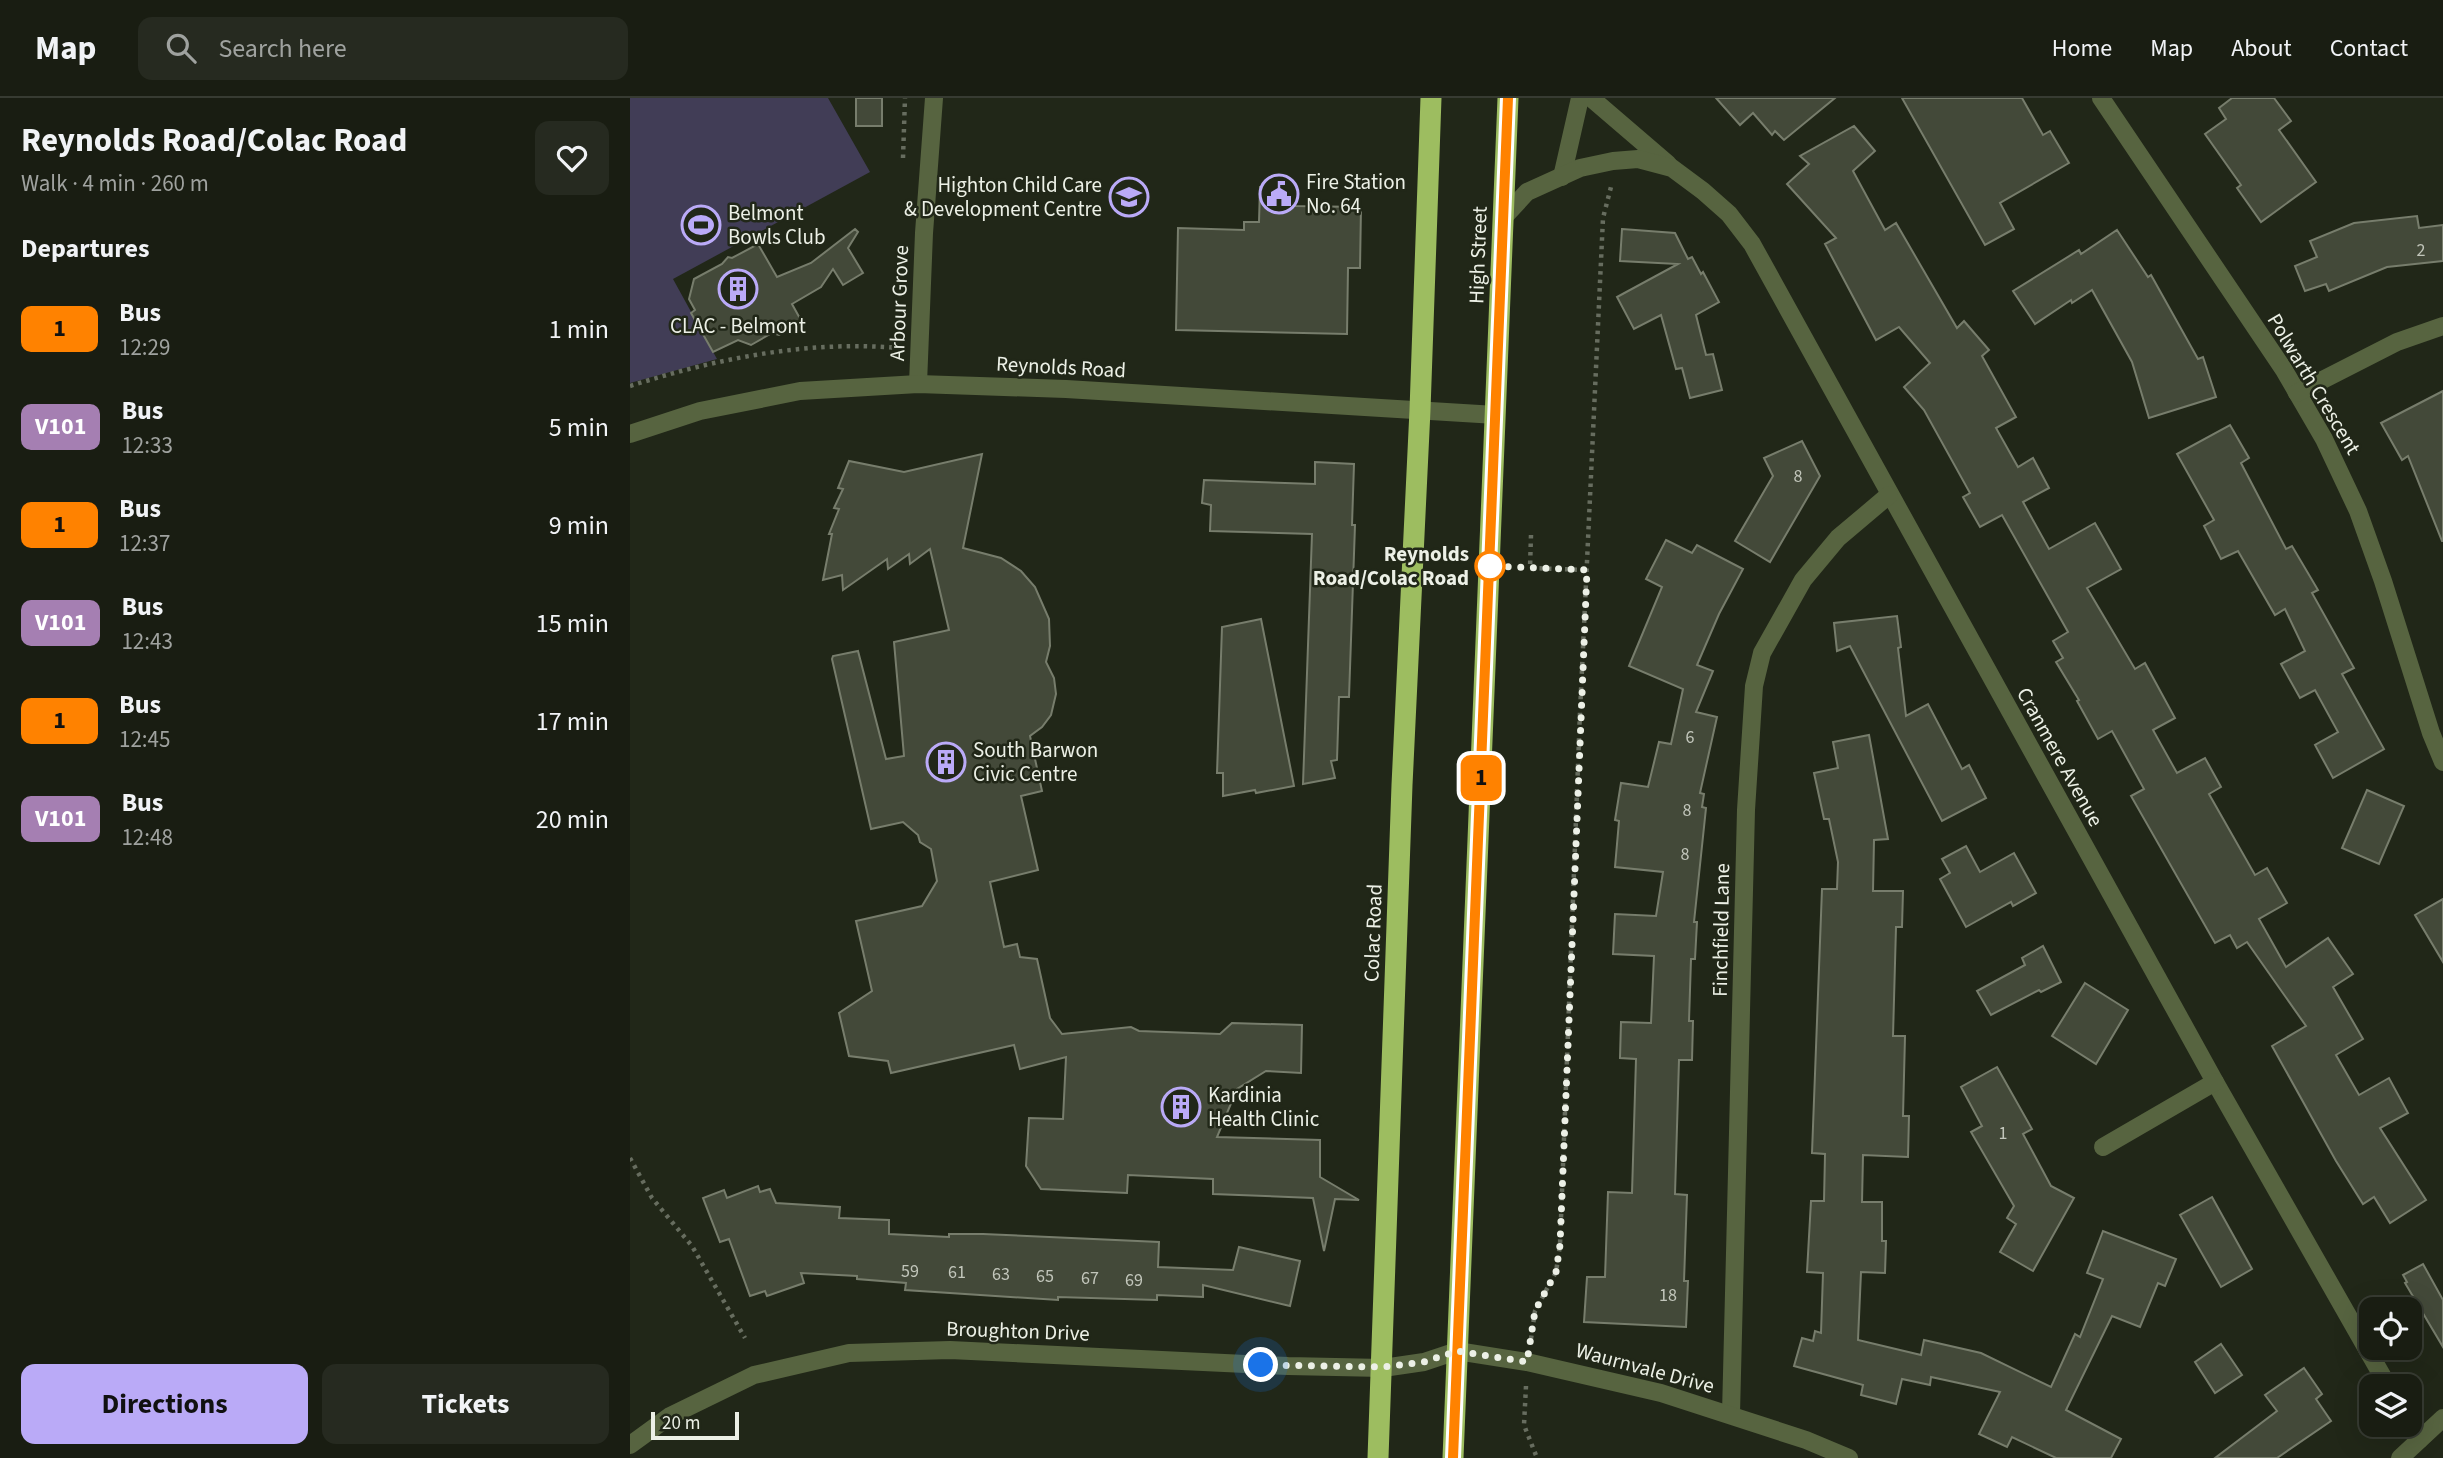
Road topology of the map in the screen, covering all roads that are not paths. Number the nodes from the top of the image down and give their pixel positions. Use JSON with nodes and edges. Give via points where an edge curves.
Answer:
{"nodes":[{"id":1,"x":934,"y":98,"type":"edge"},
{"id":2,"x":1431,"y":98,"type":"edge"},
{"id":3,"x":1508,"y":98,"type":"edge"},
{"id":4,"x":1580,"y":98,"type":"edge"},
{"id":5,"x":1591,"y":98,"type":"edge"},
{"id":6,"x":2101,"y":98,"type":"edge"},
{"id":7,"x":1672,"y":168,"type":"junction"},
{"id":8,"x":1562,"y":177,"type":"junction"},
{"id":9,"x":1504,"y":217,"type":"junction"},
{"id":10,"x":2443,"y":326,"type":"edge"},
{"id":11,"x":918,"y":384,"type":"junction"},
{"id":12,"x":2297,"y":393,"type":"junction"},
{"id":13,"x":1420,"y":410,"type":"junction"},
{"id":14,"x":1496,"y":415,"type":"junction"},
{"id":15,"x":630,"y":434,"type":"edge"},
{"id":16,"x":1889,"y":495,"type":"junction"},
{"id":17,"x":2443,"y":762,"type":"edge"},
{"id":18,"x":2215,"y":1082,"type":"junction"},
{"id":19,"x":2103,"y":1147,"type":"dead end"},
{"id":20,"x":1457,"y":1351,"type":"junction"},
{"id":21,"x":1424,"y":1362,"type":"joint"},
{"id":22,"x":1382,"y":1367,"type":"junction"},
{"id":23,"x":2381,"y":1374,"type":"edge"},
{"id":24,"x":1731,"y":1415,"type":"junction"},
{"id":25,"x":2443,"y":1418,"type":"edge"},
{"id":26,"x":2422,"y":1428,"type":"edge"},
{"id":27,"x":2411,"y":1437,"type":"edge"},
{"id":28,"x":630,"y":1445,"type":"edge"},
{"id":29,"x":1378,"y":1458,"type":"edge"},
{"id":30,"x":1453,"y":1458,"type":"edge"},
{"id":31,"x":1849,"y":1458,"type":"edge"},
{"id":32,"x":2400,"y":1458,"type":"edge"}],
"edges":[{"from":1,"to":11,"type":"street","name":"Arbour Grove"},
{"from":2,"to":13,"type":"highway"},
{"from":3,"to":9,"type":"highway","name":"High Street"},
{"from":4,"to":8,"type":"street"},
{"from":5,"to":7,"type":"street","name":"Cranmere Avenue"},
{"from":6,"to":12,"type":"street","name":"Polwarth Crescent"},
{"from":7,"to":8,"type":"street","name":"Cranmere Avenue","via":[[1638,159],[1613,161]]},
{"from":7,"to":16,"type":"street","name":"Cranmere Avenue","via":[[1729,214],[1752,244]]},
{"from":8,"to":9,"type":"street","name":"Cranmere Avenue","via":[[1527,192]]},
{"from":9,"to":14,"type":"highway","name":"High Street"},
{"from":10,"to":12,"type":"street","via":[[2397,342]]},
{"from":11,"to":13,"type":"street","name":"Reynolds Road"},
{"from":11,"to":15,"type":"street","name":"Reynolds Road","via":[[800,391],[700,411]]},
{"from":12,"to":17,"type":"street","name":"Polwarth Crescent","via":[[2358,510]]},
{"from":13,"to":14,"type":"street","name":"Reynolds Road"},
{"from":13,"to":22,"type":"highway","name":"Colac Road"},
{"from":14,"to":20,"type":"highway"},
{"from":16,"to":18,"type":"street","name":"Cranmere Avenue"},
{"from":16,"to":24,"type":"street","name":"Finchfield Lane","via":[[1838,538],[1802,580],[1762,653],[1754,686]]},
{"from":18,"to":19,"type":"street"},
{"from":18,"to":23,"type":"street","name":"Cranmere Avenue"},
{"from":20,"to":21,"type":"street","name":"Waurnvale Drive"},
{"from":20,"to":24,"type":"street","name":"Waurnvale Drive","via":[[1661,1393]]},
{"from":20,"to":30,"type":"highway"},
{"from":21,"to":22,"type":"street","name":"Broughton Drive"},
{"from":22,"to":28,"type":"street","name":"Broughton Drive","via":[[950,1350],[849,1353],[754,1375],[670,1416]]},
{"from":22,"to":29,"type":"highway","name":"Colac Road"},
{"from":24,"to":31,"type":"street","name":"Waurnvale Drive"},
{"from":25,"to":26,"type":"street"},
{"from":27,"to":32,"type":"street"}]}
